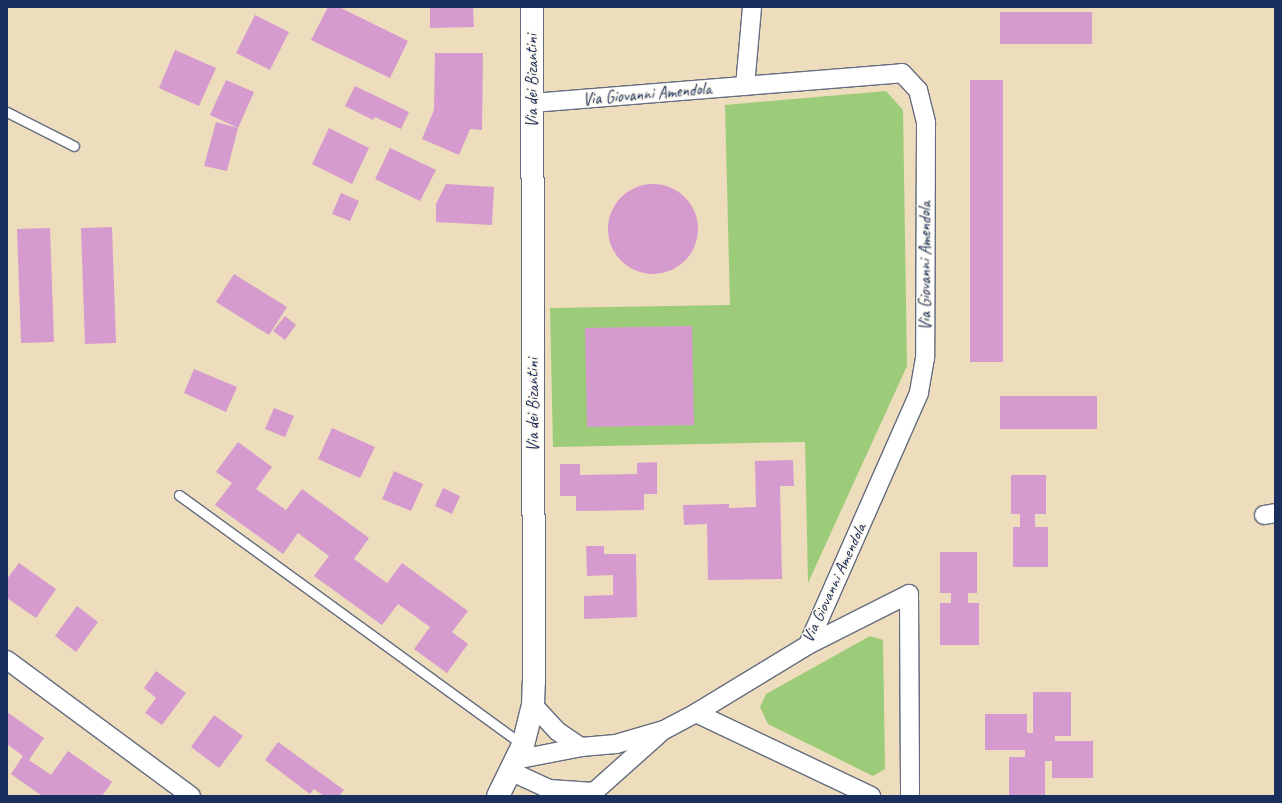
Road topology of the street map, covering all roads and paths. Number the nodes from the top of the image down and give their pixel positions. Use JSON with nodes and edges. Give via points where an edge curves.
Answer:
{"nodes":[{"id":1,"x":532,"y":7,"type":"edge"},
{"id":2,"x":752,"y":7,"type":"edge"},
{"id":3,"x":745,"y":86,"type":"junction"},
{"id":4,"x":532,"y":103,"type":"junction"},
{"id":5,"x":7,"y":112,"type":"edge"},
{"id":6,"x":74,"y":146,"type":"dead end"},
{"id":7,"x":179,"y":495,"type":"dead end"},
{"id":8,"x":808,"y":646,"type":"junction"},
{"id":9,"x":7,"y":660,"type":"edge"},
{"id":10,"x":533,"y":706,"type":"junction"},
{"id":11,"x":696,"y":713,"type":"junction"},
{"id":12,"x":664,"y":730,"type":"junction"},
{"id":13,"x":581,"y":747,"type":"junction"},
{"id":14,"x":516,"y":759,"type":"junction"},
{"id":15,"x":590,"y":794,"type":"edge"},
{"id":16,"x":191,"y":796,"type":"edge"},
{"id":17,"x":498,"y":796,"type":"edge"},
{"id":18,"x":871,"y":796,"type":"edge"},
{"id":19,"x":910,"y":796,"type":"edge"}],
"edges":[{"from":1,"to":4,"type":"street","name":"Via dei Bizantini"},
{"from":2,"to":3,"type":"street"},
{"from":3,"to":4,"type":"street","name":"Via Giovanni Amendola"},
{"from":3,"to":8,"type":"street","name":"Via Giovanni Amendola","via":[[902,73],[918,90],[926,123],[925,358],[919,393]]},
{"from":4,"to":10,"type":"street","name":"Via dei Bizantini"},
{"from":5,"to":6,"type":"lane"},
{"from":7,"to":14,"type":"lane"},
{"from":8,"to":11,"type":"street","name":"Via Giovanni Amendola"},
{"from":8,"to":19,"type":"street","via":[[909,594]]},
{"from":9,"to":16,"type":"street"},
{"from":10,"to":13,"type":"street","via":[[556,731]]},
{"from":10,"to":14,"type":"street","name":"Via dei Bizantini"},
{"from":11,"to":12,"type":"street","name":"Via Giovanni Amendola"},
{"from":11,"to":18,"type":"street"},
{"from":12,"to":13,"type":"street","via":[[616,744]]},
{"from":12,"to":15,"type":"street"},
{"from":13,"to":14,"type":"street"},
{"from":14,"to":15,"type":"street","via":[[549,789]]},
{"from":14,"to":17,"type":"street","name":"Via dei Bizantini"}]}
